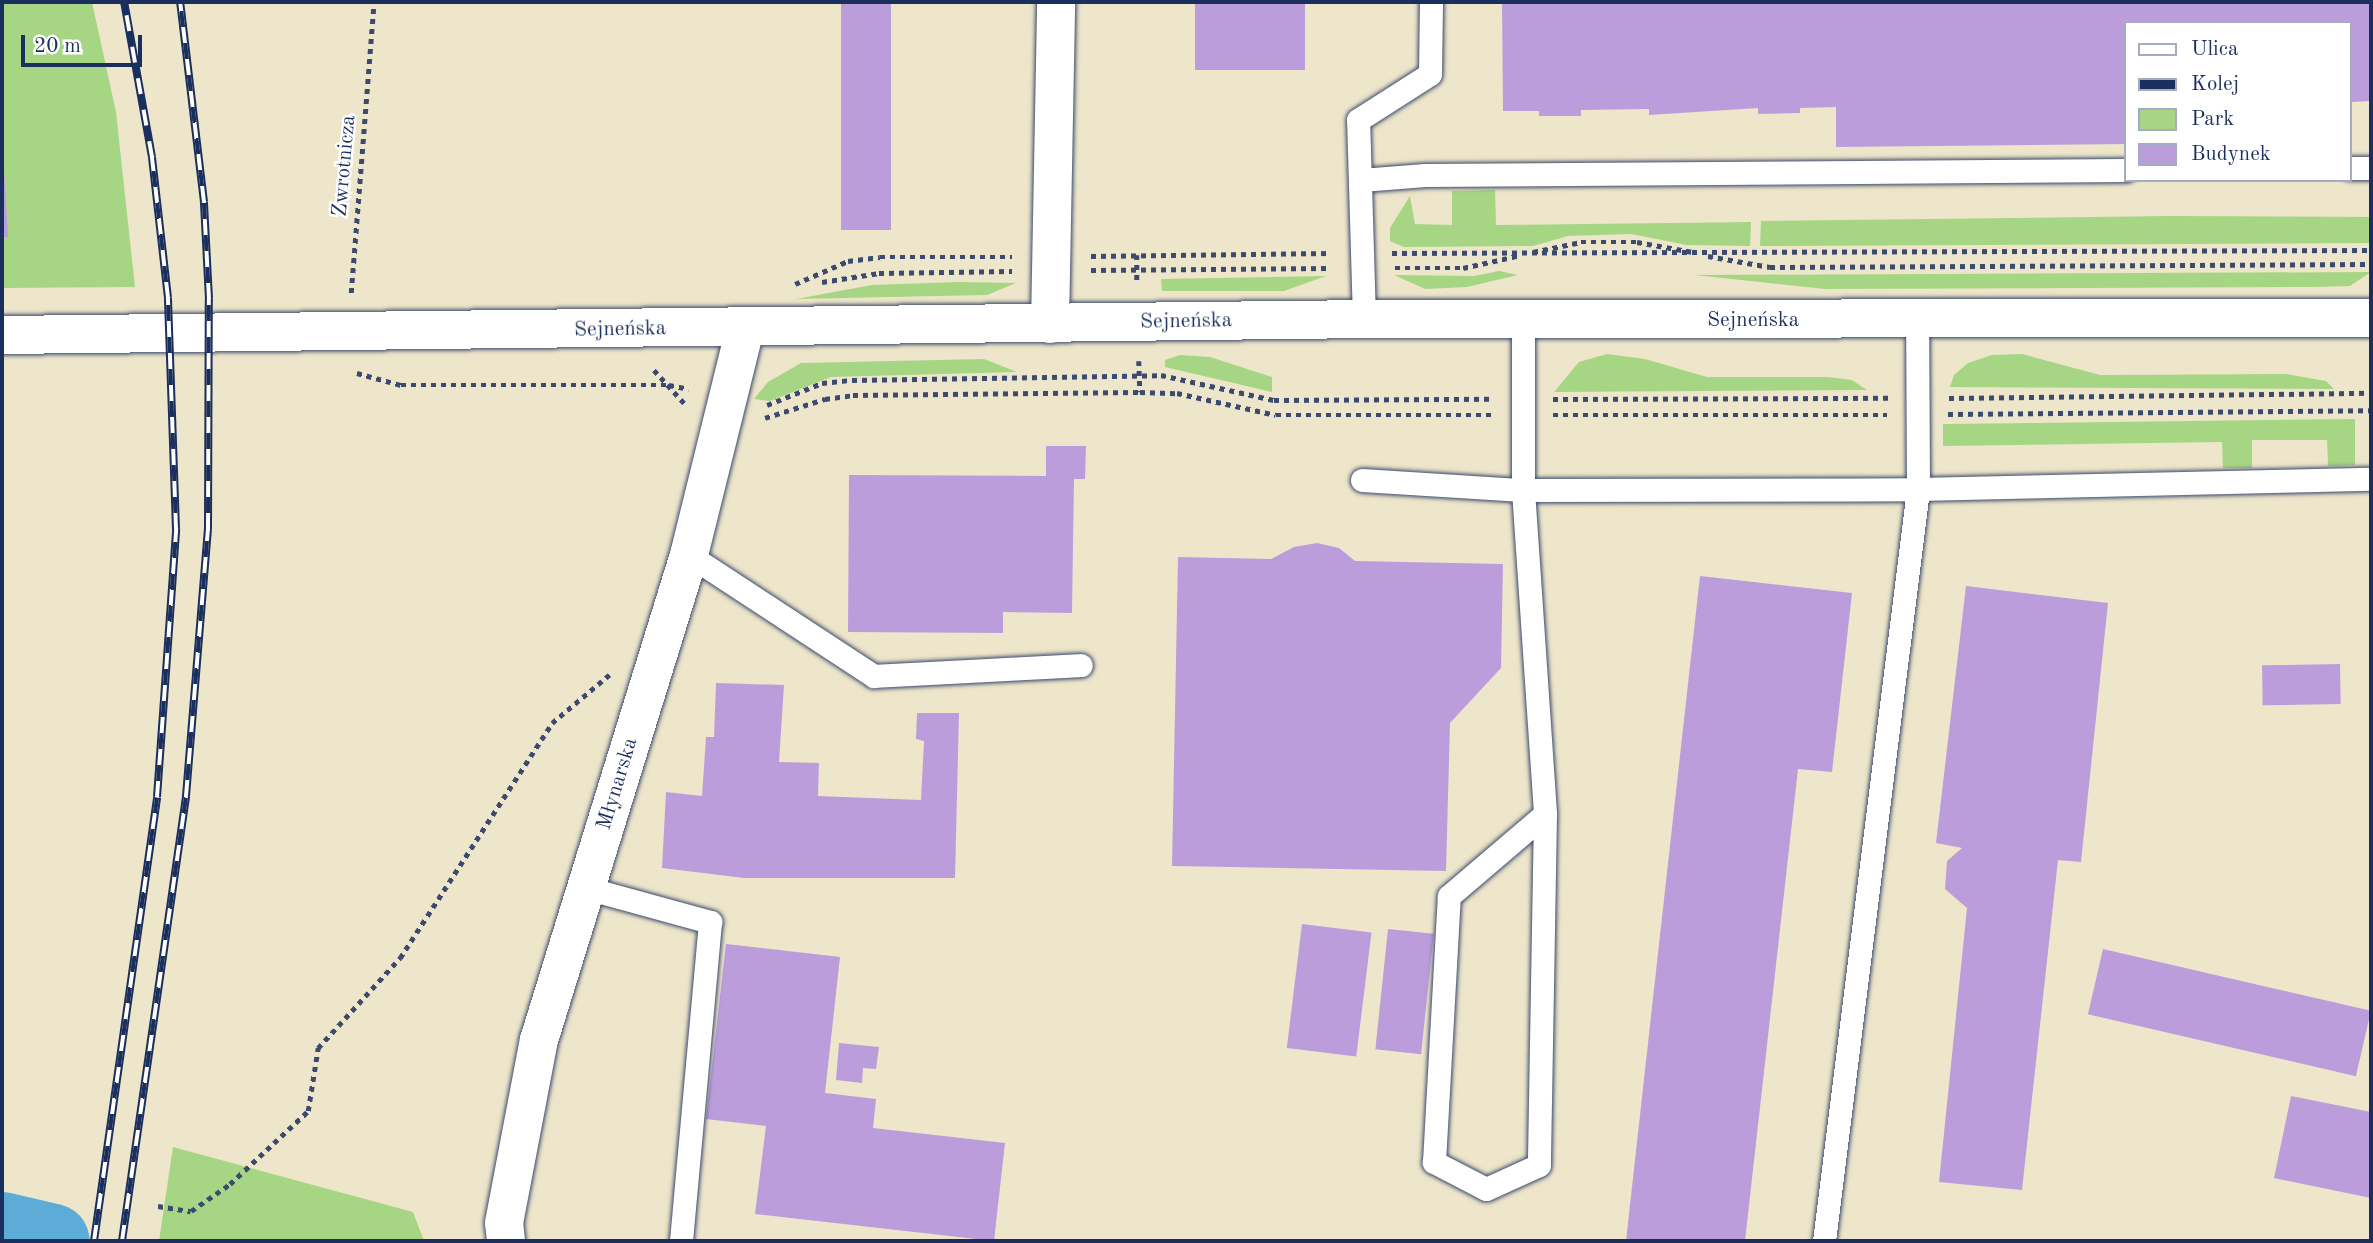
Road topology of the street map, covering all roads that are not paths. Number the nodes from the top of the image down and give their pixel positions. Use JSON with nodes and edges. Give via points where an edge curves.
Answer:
{"nodes":[{"id":1,"x":1056,"y":2,"type":"edge"},
{"id":2,"x":1431,"y":2,"type":"edge"},
{"id":3,"x":2352,"y":168,"type":"edge"},
{"id":4,"x":2371,"y":168,"type":"edge"},
{"id":5,"x":2124,"y":170,"type":"edge"},
{"id":6,"x":1361,"y":180,"type":"junction"},
{"id":7,"x":2371,"y":318,"type":"edge"},
{"id":8,"x":1364,"y":319,"type":"junction"},
{"id":9,"x":1523,"y":321,"type":"junction"},
{"id":10,"x":1917,"y":321,"type":"junction"},
{"id":11,"x":1050,"y":324,"type":"junction"},
{"id":12,"x":745,"y":328,"type":"junction"},
{"id":13,"x":2,"y":335,"type":"edge"},
{"id":14,"x":2371,"y":479,"type":"edge"},
{"id":15,"x":1362,"y":480,"type":"dead end"},
{"id":16,"x":1918,"y":489,"type":"junction"},
{"id":17,"x":1524,"y":490,"type":"junction"},
{"id":18,"x":689,"y":555,"type":"junction"},
{"id":19,"x":1080,"y":665,"type":"dead end"},
{"id":20,"x":1545,"y":814,"type":"junction"},
{"id":21,"x":586,"y":888,"type":"junction"},
{"id":22,"x":506,"y":1241,"type":"edge"},
{"id":23,"x":681,"y":1241,"type":"edge"},
{"id":24,"x":1824,"y":1241,"type":"edge"}],
"edges":[{"from":1,"to":11,"type":"street"},
{"from":2,"to":6,"type":"lane","via":[[1430,74],[1358,120]]},
{"from":3,"to":4,"type":"lane"},
{"from":5,"to":6,"type":"lane","via":[[1425,175]]},
{"from":6,"to":8,"type":"lane"},
{"from":7,"to":10,"type":"street","name":"Sejneńska"},
{"from":8,"to":9,"type":"street","name":"Sejneńska"},
{"from":8,"to":11,"type":"street","name":"Sejneńska"},
{"from":9,"to":10,"type":"street","name":"Sejneńska"},
{"from":9,"to":17,"type":"lane"},
{"from":10,"to":16,"type":"lane"},
{"from":11,"to":12,"type":"street","name":"Sejneńska"},
{"from":12,"to":13,"type":"street","name":"Sejneńska"},
{"from":12,"to":18,"type":"street","name":"Młynarska"},
{"from":14,"to":16,"type":"lane"},
{"from":15,"to":17,"type":"lane"},
{"from":16,"to":17,"type":"lane"},
{"from":16,"to":24,"type":"lane"},
{"from":17,"to":20,"type":"lane"},
{"from":18,"to":19,"type":"lane","via":[[874,676]]},
{"from":18,"to":21,"type":"street","name":"Młynarska"},
{"from":20,"to":20,"type":"lane","via":[[1449,896],[1434,1162],[1486,1189],[1539,1165]]},
{"from":21,"to":22,"type":"street","name":"Młynarska","via":[[539,1040],[503,1223]]},
{"from":21,"to":23,"type":"lane","via":[[710,922]]}]}
